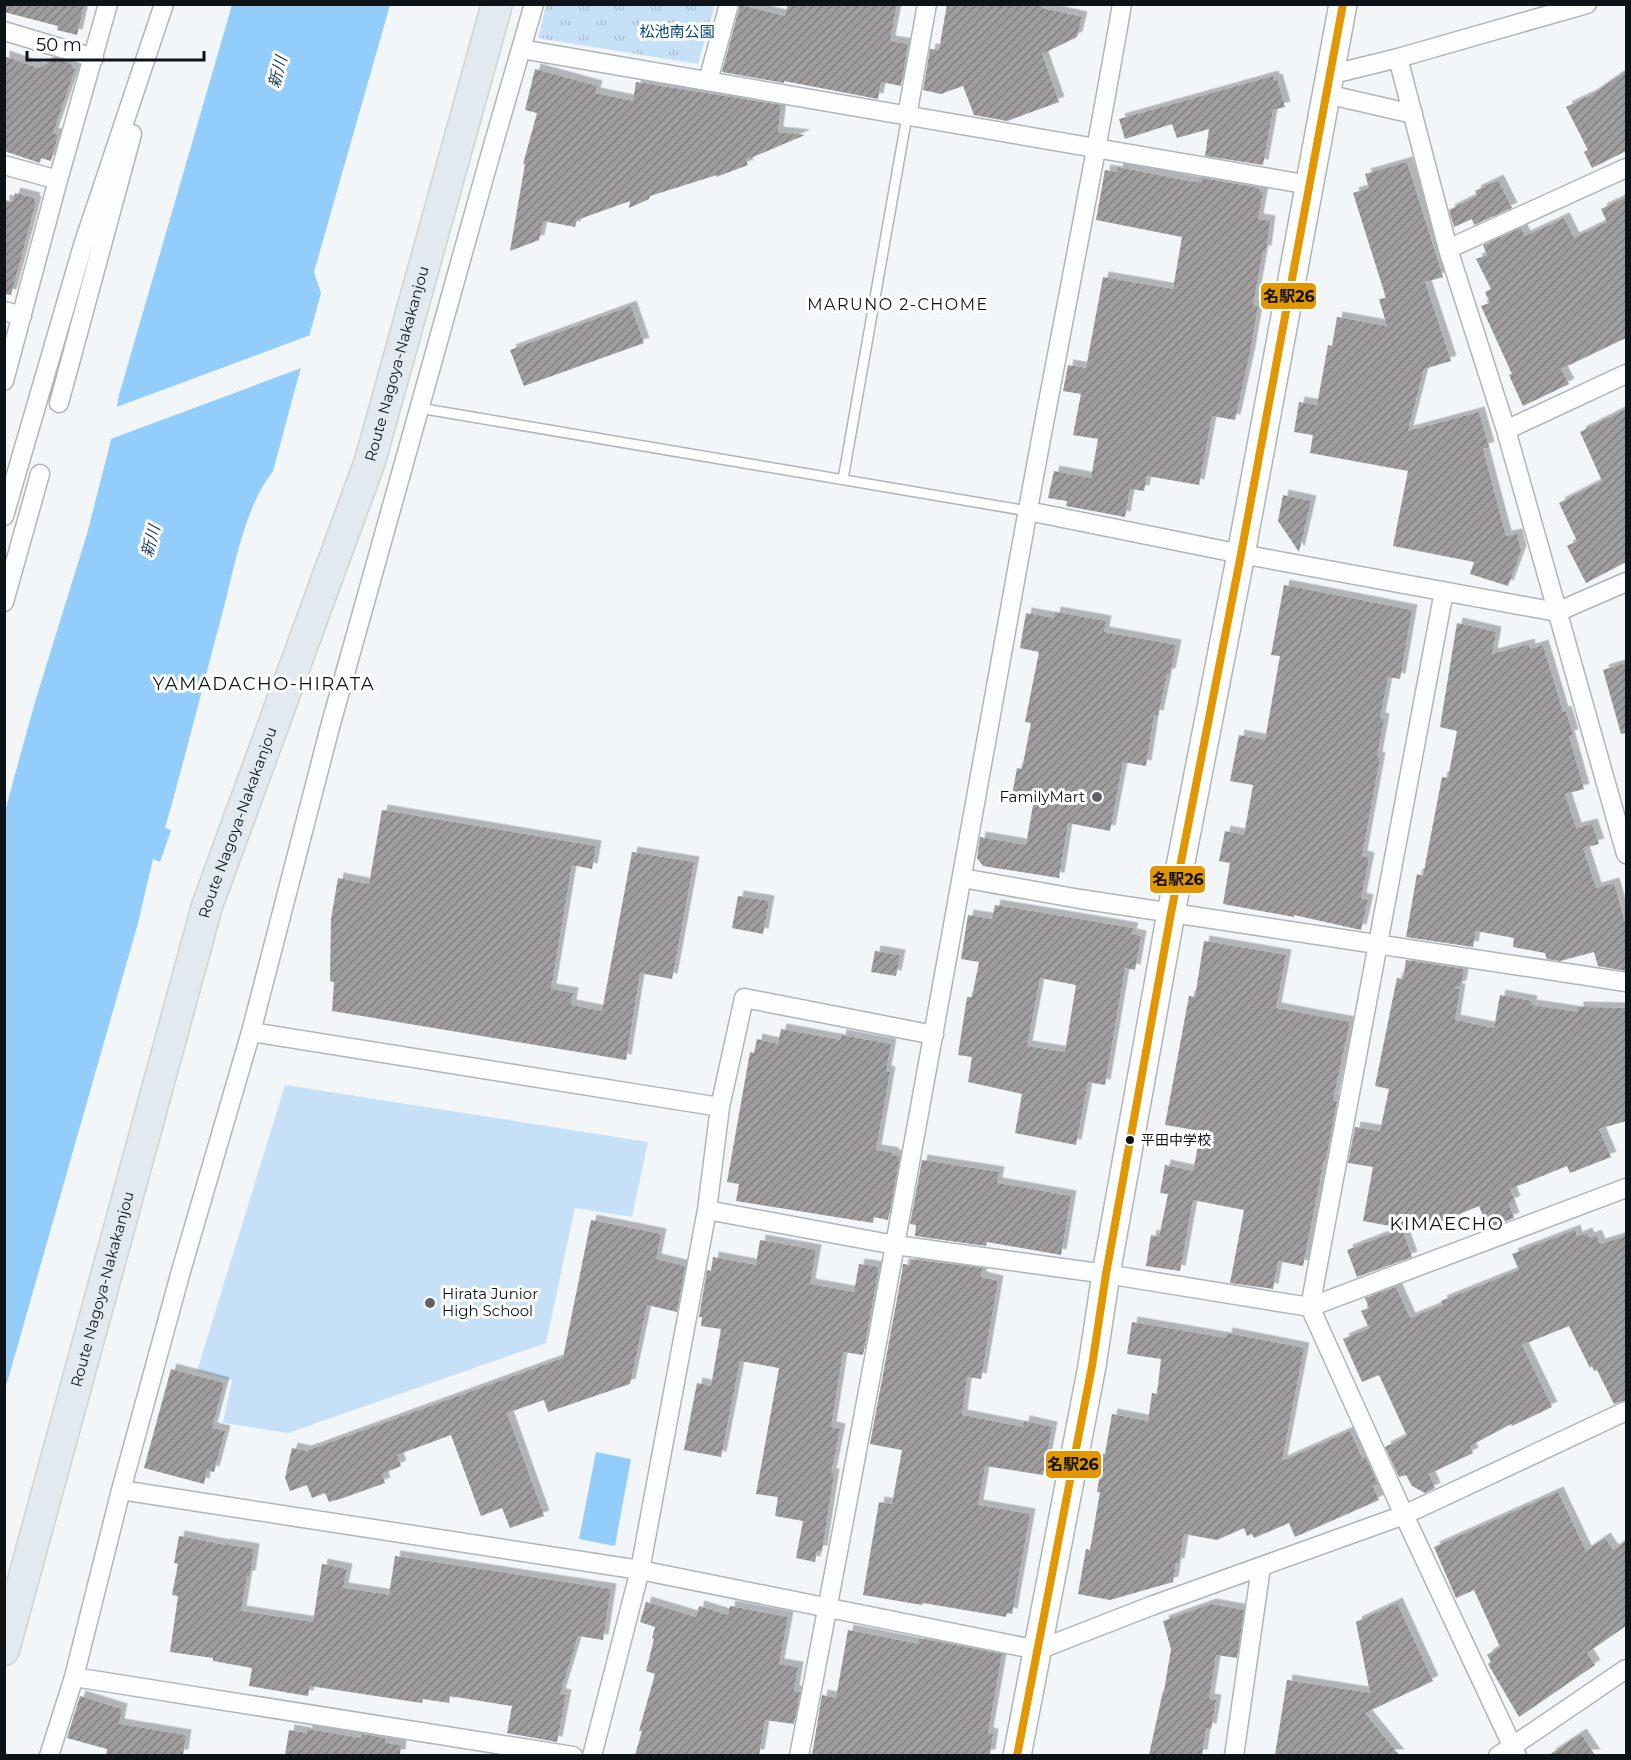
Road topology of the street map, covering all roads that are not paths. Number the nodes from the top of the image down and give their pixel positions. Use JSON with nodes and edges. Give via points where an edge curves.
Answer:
{"nodes":[{"id":1,"x":108,"y":4,"type":"edge"},
{"id":2,"x":166,"y":4,"type":"edge"},
{"id":3,"x":497,"y":4,"type":"edge"},
{"id":4,"x":534,"y":4,"type":"edge"},
{"id":5,"x":729,"y":4,"type":"edge"},
{"id":6,"x":927,"y":4,"type":"edge"},
{"id":7,"x":1122,"y":4,"type":"edge"},
{"id":8,"x":1343,"y":4,"type":"edge"},
{"id":9,"x":1587,"y":4,"type":"edge"},
{"id":10,"x":4,"y":31,"type":"edge"},
{"id":11,"x":521,"y":49,"type":"junction"},
{"id":12,"x":94,"y":58,"type":"junction"},
{"id":13,"x":1398,"y":58,"type":"junction"},
{"id":14,"x":708,"y":81,"type":"junction"},
{"id":15,"x":1328,"y":84,"type":"junction"},
{"id":16,"x":1413,"y":114,"type":"junction"},
{"id":17,"x":907,"y":116,"type":"junction"},
{"id":18,"x":1098,"y":149,"type":"junction"},
{"id":19,"x":4,"y":165,"type":"edge"},
{"id":20,"x":1626,"y":168,"type":"edge"},
{"id":21,"x":58,"y":180,"type":"junction"},
{"id":22,"x":1310,"y":185,"type":"junction"},
{"id":23,"x":1448,"y":249,"type":"junction"},
{"id":24,"x":13,"y":313,"type":"edge"},
{"id":25,"x":1626,"y":374,"type":"edge"},
{"id":26,"x":4,"y":381,"type":"edge"},
{"id":27,"x":59,"y":403,"type":"dead end"},
{"id":28,"x":419,"y":408,"type":"junction"},
{"id":29,"x":1506,"y":430,"type":"junction"},
{"id":30,"x":40,"y":474,"type":"dead end"},
{"id":31,"x":843,"y":479,"type":"junction"},
{"id":32,"x":1028,"y":511,"type":"junction"},
{"id":33,"x":4,"y":516,"type":"edge"},
{"id":34,"x":1242,"y":554,"type":"junction"},
{"id":35,"x":1626,"y":582,"type":"edge"},
{"id":36,"x":1444,"y":591,"type":"junction"},
{"id":37,"x":4,"y":602,"type":"edge"},
{"id":38,"x":1557,"y":612,"type":"junction"},
{"id":39,"x":1626,"y":854,"type":"edge"},
{"id":40,"x":962,"y":878,"type":"junction"},
{"id":41,"x":1171,"y":912,"type":"junction"},
{"id":42,"x":1378,"y":944,"type":"junction"},
{"id":43,"x":1626,"y":982,"type":"edge"},
{"id":44,"x":251,"y":1032,"type":"junction"},
{"id":45,"x":934,"y":1035,"type":"junction"},
{"id":46,"x":720,"y":1107,"type":"junction"},
{"id":47,"x":1626,"y":1188,"type":"edge"},
{"id":48,"x":707,"y":1210,"type":"junction"},
{"id":49,"x":895,"y":1245,"type":"junction"},
{"id":50,"x":1106,"y":1274,"type":"junction"},
{"id":51,"x":1310,"y":1307,"type":"junction"},
{"id":52,"x":1626,"y":1411,"type":"edge"},
{"id":53,"x":121,"y":1490,"type":"junction"},
{"id":54,"x":1404,"y":1515,"type":"junction"},
{"id":55,"x":1262,"y":1567,"type":"junction"},
{"id":56,"x":640,"y":1570,"type":"junction"},
{"id":57,"x":827,"y":1608,"type":"junction"},
{"id":58,"x":4,"y":1650,"type":"edge"},
{"id":59,"x":1038,"y":1650,"type":"junction"},
{"id":60,"x":1626,"y":1669,"type":"edge"},
{"id":61,"x":74,"y":1677,"type":"junction"},
{"id":62,"x":1509,"y":1752,"type":"edge"},
{"id":63,"x":50,"y":1755,"type":"edge"},
{"id":64,"x":573,"y":1755,"type":"edge"},
{"id":65,"x":592,"y":1755,"type":"edge"},
{"id":66,"x":799,"y":1755,"type":"edge"},
{"id":67,"x":1017,"y":1755,"type":"edge"},
{"id":68,"x":1234,"y":1755,"type":"edge"}],
"edges":[{"from":1,"to":12,"type":"street"},
{"from":2,"to":27,"type":"street"},
{"from":2,"to":33,"type":"street","via":[[84,242]]},
{"from":3,"to":58,"type":"main road","name":"Route Nagoya-Nakakanjou","via":[[370,461],[207,906]]},
{"from":4,"to":11,"type":"street"},
{"from":5,"to":14,"type":"street"},
{"from":6,"to":17,"type":"street"},
{"from":7,"to":18,"type":"street"},
{"from":8,"to":15,"type":"street"},
{"from":9,"to":13,"type":"street"},
{"from":10,"to":12,"type":"street"},
{"from":11,"to":14,"type":"street"},
{"from":11,"to":28,"type":"street"},
{"from":12,"to":21,"type":"street"},
{"from":13,"to":15,"type":"street"},
{"from":13,"to":16,"type":"street"},
{"from":14,"to":17,"type":"street"},
{"from":15,"to":16,"type":"street"},
{"from":15,"to":22,"type":"street"},
{"from":16,"to":23,"type":"street"},
{"from":17,"to":18,"type":"street"},
{"from":17,"to":31,"type":"lane"},
{"from":18,"to":22,"type":"street"},
{"from":18,"to":32,"type":"street"},
{"from":19,"to":21,"type":"street"},
{"from":20,"to":23,"type":"street"},
{"from":21,"to":24,"type":"street"},
{"from":22,"to":34,"type":"street"},
{"from":23,"to":29,"type":"street"},
{"from":24,"to":26,"type":"street"},
{"from":25,"to":29,"type":"street"},
{"from":28,"to":31,"type":"lane"},
{"from":28,"to":44,"type":"street","via":[[330,727]]},
{"from":29,"to":38,"type":"street"},
{"from":30,"to":37,"type":"street"},
{"from":31,"to":32,"type":"lane"},
{"from":32,"to":34,"type":"street"},
{"from":32,"to":40,"type":"street"},
{"from":34,"to":36,"type":"street"},
{"from":34,"to":41,"type":"street"},
{"from":35,"to":38,"type":"street"},
{"from":36,"to":38,"type":"street"},
{"from":36,"to":42,"type":"street"},
{"from":38,"to":39,"type":"street"},
{"from":40,"to":41,"type":"street"},
{"from":40,"to":45,"type":"street"},
{"from":41,"to":42,"type":"street"},
{"from":41,"to":50,"type":"street"},
{"from":42,"to":43,"type":"street"},
{"from":42,"to":51,"type":"street"},
{"from":44,"to":46,"type":"street"},
{"from":44,"to":53,"type":"street"},
{"from":45,"to":46,"type":"street","via":[[744,998]]},
{"from":45,"to":49,"type":"street"},
{"from":46,"to":48,"type":"street"},
{"from":47,"to":51,"type":"street"},
{"from":48,"to":49,"type":"street"},
{"from":48,"to":56,"type":"street"},
{"from":49,"to":50,"type":"street"},
{"from":49,"to":57,"type":"street"},
{"from":50,"to":51,"type":"street"},
{"from":50,"to":59,"type":"street"},
{"from":51,"to":54,"type":"street"},
{"from":52,"to":54,"type":"street"},
{"from":53,"to":56,"type":"street"},
{"from":53,"to":61,"type":"street"},
{"from":54,"to":55,"type":"street"},
{"from":54,"to":62,"type":"street"},
{"from":55,"to":59,"type":"street"},
{"from":55,"to":68,"type":"street"},
{"from":56,"to":57,"type":"street"},
{"from":56,"to":65,"type":"street"},
{"from":57,"to":59,"type":"street"},
{"from":57,"to":66,"type":"street"},
{"from":59,"to":67,"type":"street"},
{"from":60,"to":62,"type":"street"},
{"from":61,"to":63,"type":"street"},
{"from":61,"to":64,"type":"street"}]}
